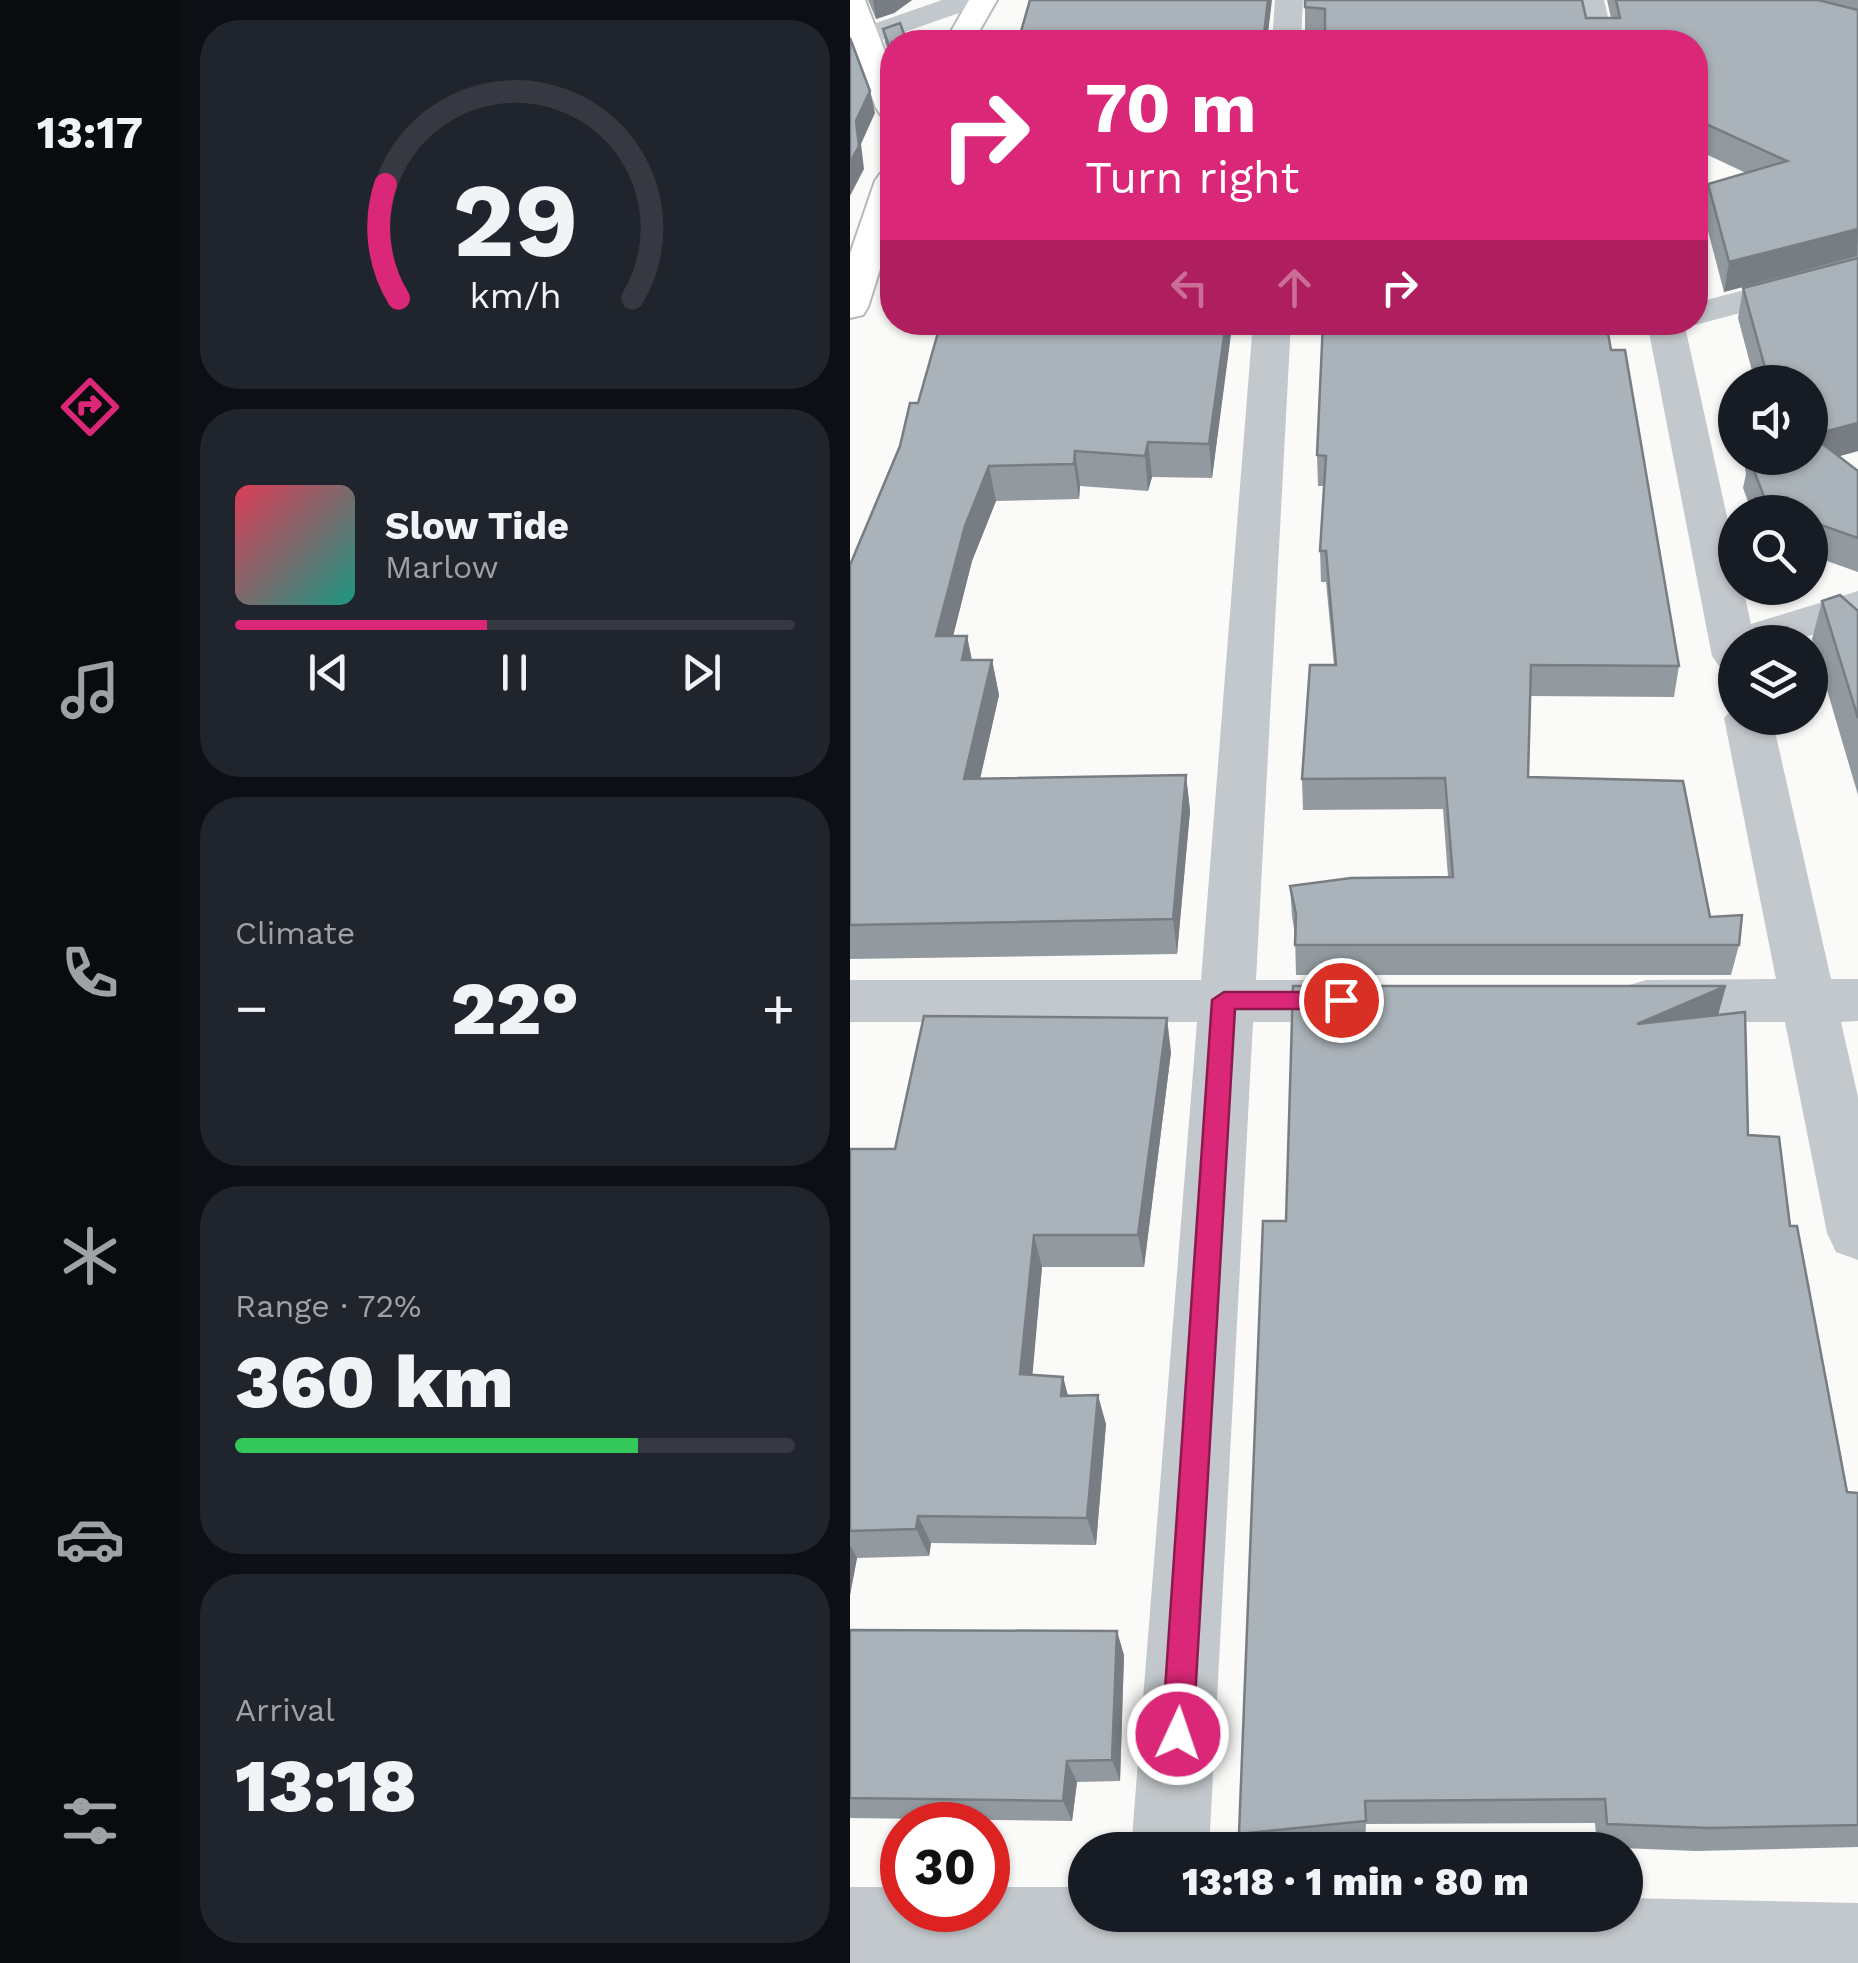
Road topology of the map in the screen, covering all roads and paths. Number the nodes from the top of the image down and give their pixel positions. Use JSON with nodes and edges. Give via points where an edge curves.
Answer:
{"nodes":[{"id":1,"x":851,"y":0,"type":"edge"},
{"id":2,"x":969,"y":0,"type":"edge"},
{"id":3,"x":983,"y":0,"type":"edge"},
{"id":4,"x":1290,"y":0,"type":"edge"},
{"id":5,"x":1590,"y":0,"type":"edge"},
{"id":6,"x":884,"y":30,"type":"edge"},
{"id":7,"x":966,"y":30,"type":"edge"},
{"id":8,"x":1288,"y":30,"type":"edge"},
{"id":9,"x":1597,"y":30,"type":"edge"},
{"id":10,"x":858,"y":39,"type":"edge"},
{"id":11,"x":880,"y":84,"type":"edge"},
{"id":12,"x":880,"y":247,"type":"edge"},
{"id":13,"x":1858,"y":271,"type":"edge"},
{"id":14,"x":850,"y":308,"type":"edge"},
{"id":15,"x":1708,"y":311,"type":"edge"},
{"id":16,"x":1271,"y":335,"type":"edge"},
{"id":17,"x":1667,"y":335,"type":"edge"},
{"id":18,"x":1858,"y":605,"type":"edge"},
{"id":19,"x":1732,"y":625,"type":"edge"},
{"id":20,"x":1802,"y":625,"type":"edge"},
{"id":21,"x":1753,"y":735,"type":"edge"},
{"id":22,"x":1224,"y":1000,"type":"junction"},
{"id":23,"x":1419,"y":1000,"type":"edge"},
{"id":24,"x":1594,"y":1000,"type":"edge"},
{"id":25,"x":1833,"y":1000,"type":"edge"},
{"id":26,"x":850,"y":1001,"type":"edge"},
{"id":27,"x":1858,"y":1233,"type":"edge"},
{"id":28,"x":1171,"y":1832,"type":"edge"},
{"id":29,"x":850,"y":1927,"type":"edge"},
{"id":30,"x":1165,"y":1935,"type":"edge"},
{"id":31,"x":1858,"y":1944,"type":"edge"}],
"edges":[{"from":1,"to":10,"type":"main road"},
{"from":2,"to":6,"type":"street"},
{"from":3,"to":7,"type":"main road"},
{"from":4,"to":8,"type":"street"},
{"from":5,"to":9,"type":"street"},
{"from":10,"to":11,"type":"main road"},
{"from":12,"to":14,"type":"main road"},
{"from":13,"to":15,"type":"street"},
{"from":16,"to":22,"type":"street"},
{"from":17,"to":19,"type":"street"},
{"from":18,"to":20,"type":"street"},
{"from":21,"to":25,"type":"street"},
{"from":22,"to":23,"type":"street"},
{"from":22,"to":26,"type":"street"},
{"from":22,"to":28,"type":"street"},
{"from":24,"to":25,"type":"street"},
{"from":25,"to":27,"type":"street"},
{"from":29,"to":30,"type":"street"},
{"from":30,"to":31,"type":"street"}]}
